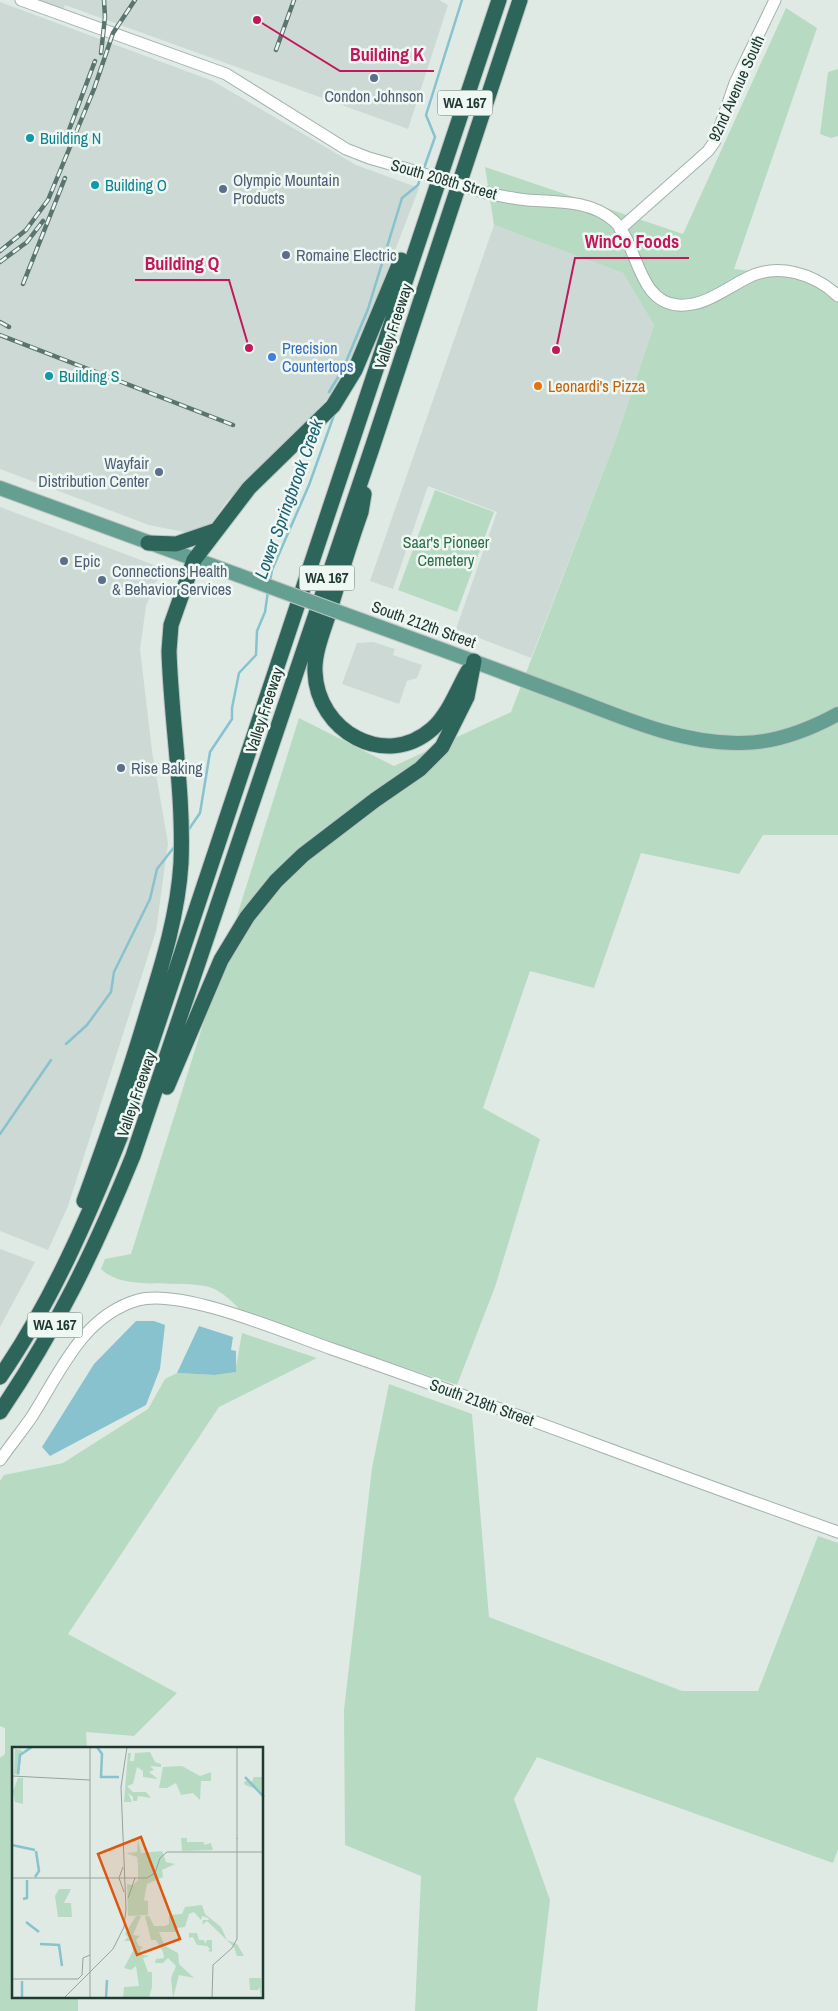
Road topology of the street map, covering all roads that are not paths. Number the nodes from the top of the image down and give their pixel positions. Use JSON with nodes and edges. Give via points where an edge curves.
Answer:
{"nodes":[{"id":1,"x":21,"y":0,"type":"edge"},
{"id":2,"x":499,"y":0,"type":"edge"},
{"id":3,"x":520,"y":0,"type":"edge"},
{"id":4,"x":775,"y":0,"type":"edge"},
{"id":5,"x":429,"y":205,"type":"junction"},
{"id":6,"x":620,"y":229,"type":"junction"},
{"id":7,"x":838,"y":296,"type":"edge"},
{"id":8,"x":373,"y":445,"type":"junction"},
{"id":9,"x":0,"y":488,"type":"edge"},
{"id":10,"x":218,"y":529,"type":"junction"},
{"id":11,"x":148,"y":543,"type":"junction"},
{"id":12,"x":194,"y":560,"type":"junction"},
{"id":13,"x":474,"y":661,"type":"junction"},
{"id":14,"x":838,"y":714,"type":"edge"},
{"id":15,"x":133,"y":1156,"type":"junction"},
{"id":16,"x":64,"y":1263,"type":"junction"},
{"id":17,"x":0,"y":1377,"type":"edge"},
{"id":18,"x":0,"y":1412,"type":"edge"},
{"id":19,"x":0,"y":1460,"type":"edge"},
{"id":20,"x":838,"y":1532,"type":"edge"}],
"edges":[{"from":1,"to":6,"type":"street","name":"South 208th Street","bridge":true,"via":[[226,74],[346,148],[369,158],[486,193],[585,206],[603,213]]},
{"from":2,"to":5,"type":"highway","name":"Valley Freeway","number":"WA 167"},
{"from":3,"to":8,"type":"highway","name":"Valley Freeway","number":"WA 167"},
{"from":4,"to":6,"type":"street","name":"92nd Avenue South","via":[[735,83],[715,141],[708,151]]},
{"from":5,"to":10,"type":"highway","via":[[404,253],[355,370],[333,406],[249,488]]},
{"from":5,"to":16,"type":"highway","name":"Valley Freeway","number":"WA 167","via":[[124,1126],[98,1192]]},
{"from":6,"to":7,"type":"street","name":"South 208th Street","via":[[650,290],[667,302],[677,305],[701,303],[750,276],[783,270],[812,278]]},
{"from":8,"to":13,"type":"highway","via":[[361,512],[317,657],[316,686],[323,706],[336,724],[358,739],[383,745],[406,742],[422,736],[438,723]]},
{"from":8,"to":15,"type":"highway","name":"Valley Freeway","number":"WA 167"},
{"from":9,"to":11,"type":"main road","name":"South 212th Street"},
{"from":10,"to":11,"type":"highway","via":[[176,544]]},
{"from":10,"to":12,"type":"highway"},
{"from":11,"to":12,"type":"main road","name":"South 212th Street"},
{"from":12,"to":13,"type":"main road","name":"South 212th Street","bridge":true},
{"from":12,"to":16,"type":"highway","via":[[172,625],[169,650],[180,814],[181,864],[175,908],[160,972],[125,1084]]},
{"from":13,"to":14,"type":"main road","name":"South 212th Street","via":[[697,740],[757,742],[812,727]]},
{"from":13,"to":15,"type":"highway","via":[[467,697],[442,747],[420,769],[303,855],[276,881],[247,918],[221,960],[159,1107]]},
{"from":15,"to":18,"type":"highway","name":"Valley Freeway","number":"WA 167","via":[[85,1269],[45,1342]]},
{"from":16,"to":17,"type":"highway","name":"Valley Freeway","number":"WA 167","via":[[42,1309]]},
{"from":19,"to":20,"type":"street","name":"South 218th Street","via":[[86,1332],[101,1318],[122,1306],[139,1300],[162,1298],[213,1308],[386,1367]]}]}
